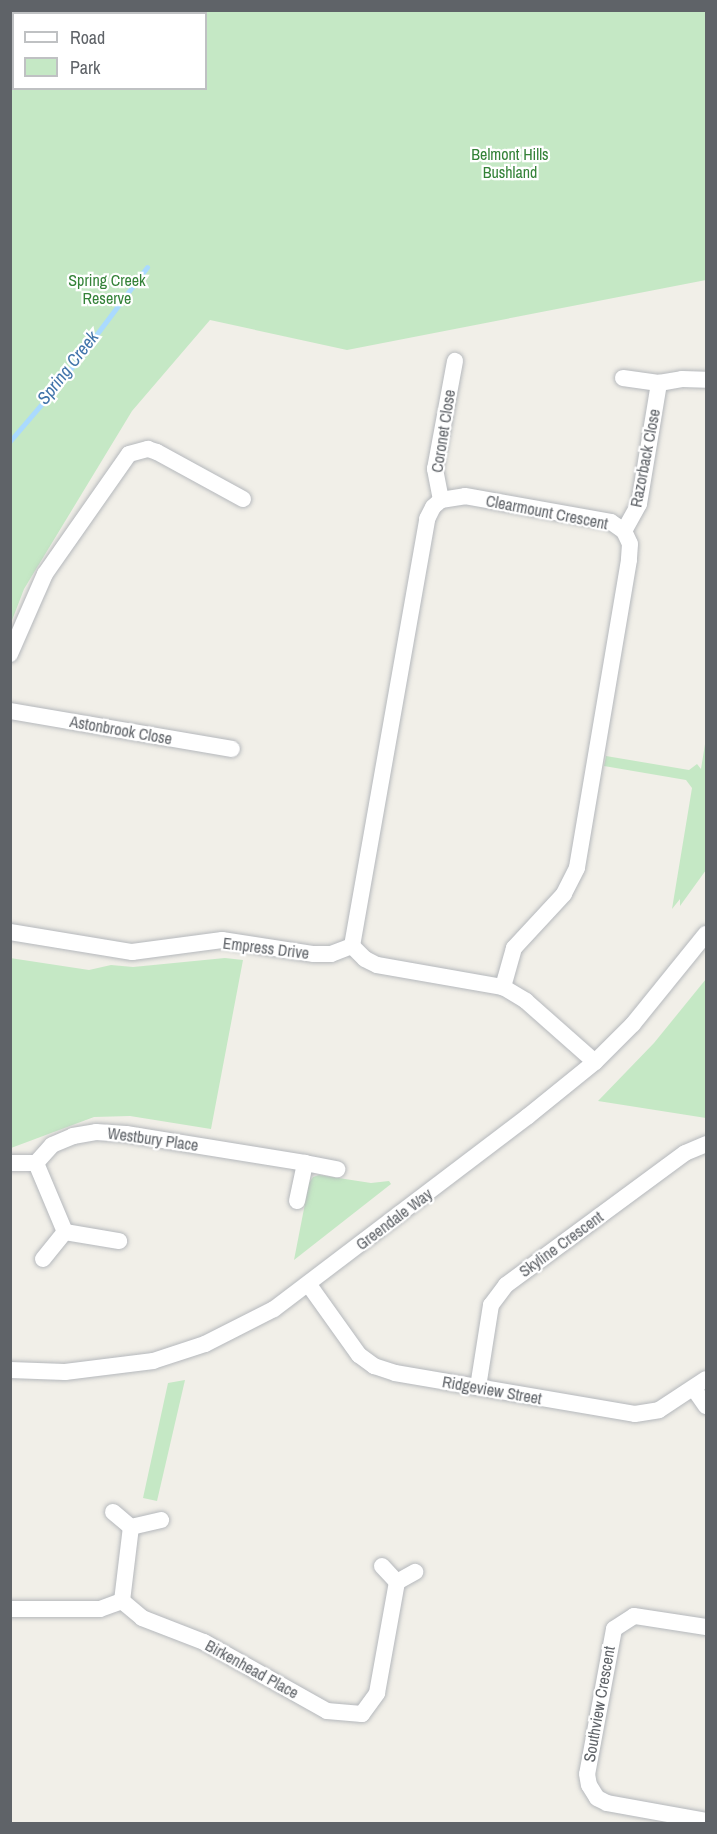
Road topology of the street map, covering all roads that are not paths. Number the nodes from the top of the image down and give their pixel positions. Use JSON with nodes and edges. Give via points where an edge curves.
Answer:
{"nodes":[{"id":1,"x":455,"y":361,"type":"dead end"},
{"id":2,"x":623,"y":378,"type":"dead end"},
{"id":3,"x":706,"y":380,"type":"edge"},
{"id":4,"x":659,"y":383,"type":"junction"},
{"id":5,"x":243,"y":499,"type":"dead end"},
{"id":6,"x":441,"y":500,"type":"junction"},
{"id":7,"x":624,"y":531,"type":"junction"},
{"id":8,"x":10,"y":654,"type":"edge"},
{"id":9,"x":10,"y":711,"type":"edge"},
{"id":10,"x":232,"y":749,"type":"dead end"},
{"id":11,"x":10,"y":932,"type":"edge"},
{"id":12,"x":706,"y":934,"type":"edge"},
{"id":13,"x":352,"y":946,"type":"junction"},
{"id":14,"x":503,"y":987,"type":"junction"},
{"id":15,"x":595,"y":1062,"type":"junction"},
{"id":16,"x":706,"y":1144,"type":"edge"},
{"id":17,"x":10,"y":1163,"type":"edge"},
{"id":18,"x":36,"y":1163,"type":"junction"},
{"id":19,"x":305,"y":1163,"type":"junction"},
{"id":20,"x":337,"y":1169,"type":"dead end"},
{"id":21,"x":297,"y":1201,"type":"dead end"},
{"id":22,"x":65,"y":1232,"type":"junction"},
{"id":23,"x":119,"y":1241,"type":"dead end"},
{"id":24,"x":43,"y":1259,"type":"dead end"},
{"id":25,"x":309,"y":1285,"type":"junction"},
{"id":26,"x":10,"y":1370,"type":"edge"},
{"id":27,"x":700,"y":1384,"type":"edge"},
{"id":28,"x":478,"y":1387,"type":"junction"},
{"id":29,"x":706,"y":1406,"type":"edge"},
{"id":30,"x":113,"y":1512,"type":"dead end"},
{"id":31,"x":161,"y":1520,"type":"dead end"},
{"id":32,"x":131,"y":1527,"type":"junction"},
{"id":33,"x":382,"y":1566,"type":"dead end"},
{"id":34,"x":415,"y":1572,"type":"dead end"},
{"id":35,"x":397,"y":1582,"type":"junction"},
{"id":36,"x":122,"y":1601,"type":"junction"},
{"id":37,"x":10,"y":1609,"type":"edge"},
{"id":38,"x":706,"y":1627,"type":"edge"},
{"id":39,"x":706,"y":1821,"type":"edge"}],
"edges":[{"from":1,"to":6,"type":"street","name":"Coronet Close","via":[[435,469]]},
{"from":2,"to":4,"type":"street"},
{"from":3,"to":4,"type":"street"},
{"from":4,"to":7,"type":"street","name":"Razorback Close","via":[[639,504]]},
{"from":5,"to":8,"type":"street","via":[[157,452],[148,449],[129,454],[45,574]]},
{"from":6,"to":7,"type":"street","name":"Clearmount Crescent","via":[[465,496],[597,518]]},
{"from":6,"to":13,"type":"street","via":[[427,519]]},
{"from":7,"to":14,"type":"street","name":"Clearmount Crescent","via":[[630,544],[629,560],[577,868],[564,894],[514,948]]},
{"from":9,"to":10,"type":"street","name":"Astonbrook Close"},
{"from":11,"to":13,"type":"street","name":"Empress Drive","via":[[132,952],[222,940],[314,954],[331,954]]},
{"from":12,"to":15,"type":"street","name":"Greendale Way","via":[[633,1024]]},
{"from":13,"to":14,"type":"street","via":[[377,965]]},
{"from":14,"to":15,"type":"street","via":[[526,1001]]},
{"from":15,"to":25,"type":"street","name":"Greendale Way"},
{"from":16,"to":28,"type":"street","name":"Skyline Crescent","via":[[685,1153],[506,1285],[491,1305]]},
{"from":17,"to":18,"type":"street"},
{"from":18,"to":19,"type":"street","name":"Westbury Place","via":[[52,1144],[96,1132]]},
{"from":18,"to":22,"type":"street"},
{"from":19,"to":20,"type":"street","name":"Westbury Place"},
{"from":19,"to":21,"type":"street"},
{"from":22,"to":23,"type":"street"},
{"from":22,"to":24,"type":"street"},
{"from":25,"to":26,"type":"street","name":"Greendale Way","via":[[230,1333],[177,1354],[96,1370]]},
{"from":25,"to":28,"type":"street","name":"Ridgeview Street","via":[[358,1355],[374,1366]]},
{"from":27,"to":28,"type":"street","name":"Ridgeview Street","via":[[659,1410],[635,1414]]},
{"from":27,"to":29,"type":"street"},
{"from":30,"to":32,"type":"street"},
{"from":31,"to":32,"type":"street"},
{"from":32,"to":36,"type":"street"},
{"from":33,"to":35,"type":"street"},
{"from":34,"to":35,"type":"street"},
{"from":35,"to":36,"type":"street","name":"Birkenhead Place","via":[[378,1693],[362,1714],[327,1711],[204,1642],[142,1618]]},
{"from":36,"to":37,"type":"street","via":[[100,1609]]},
{"from":38,"to":39,"type":"street","name":"Southview Crescent","via":[[634,1616],[614,1629],[587,1774],[597,1798],[607,1803]]}]}
